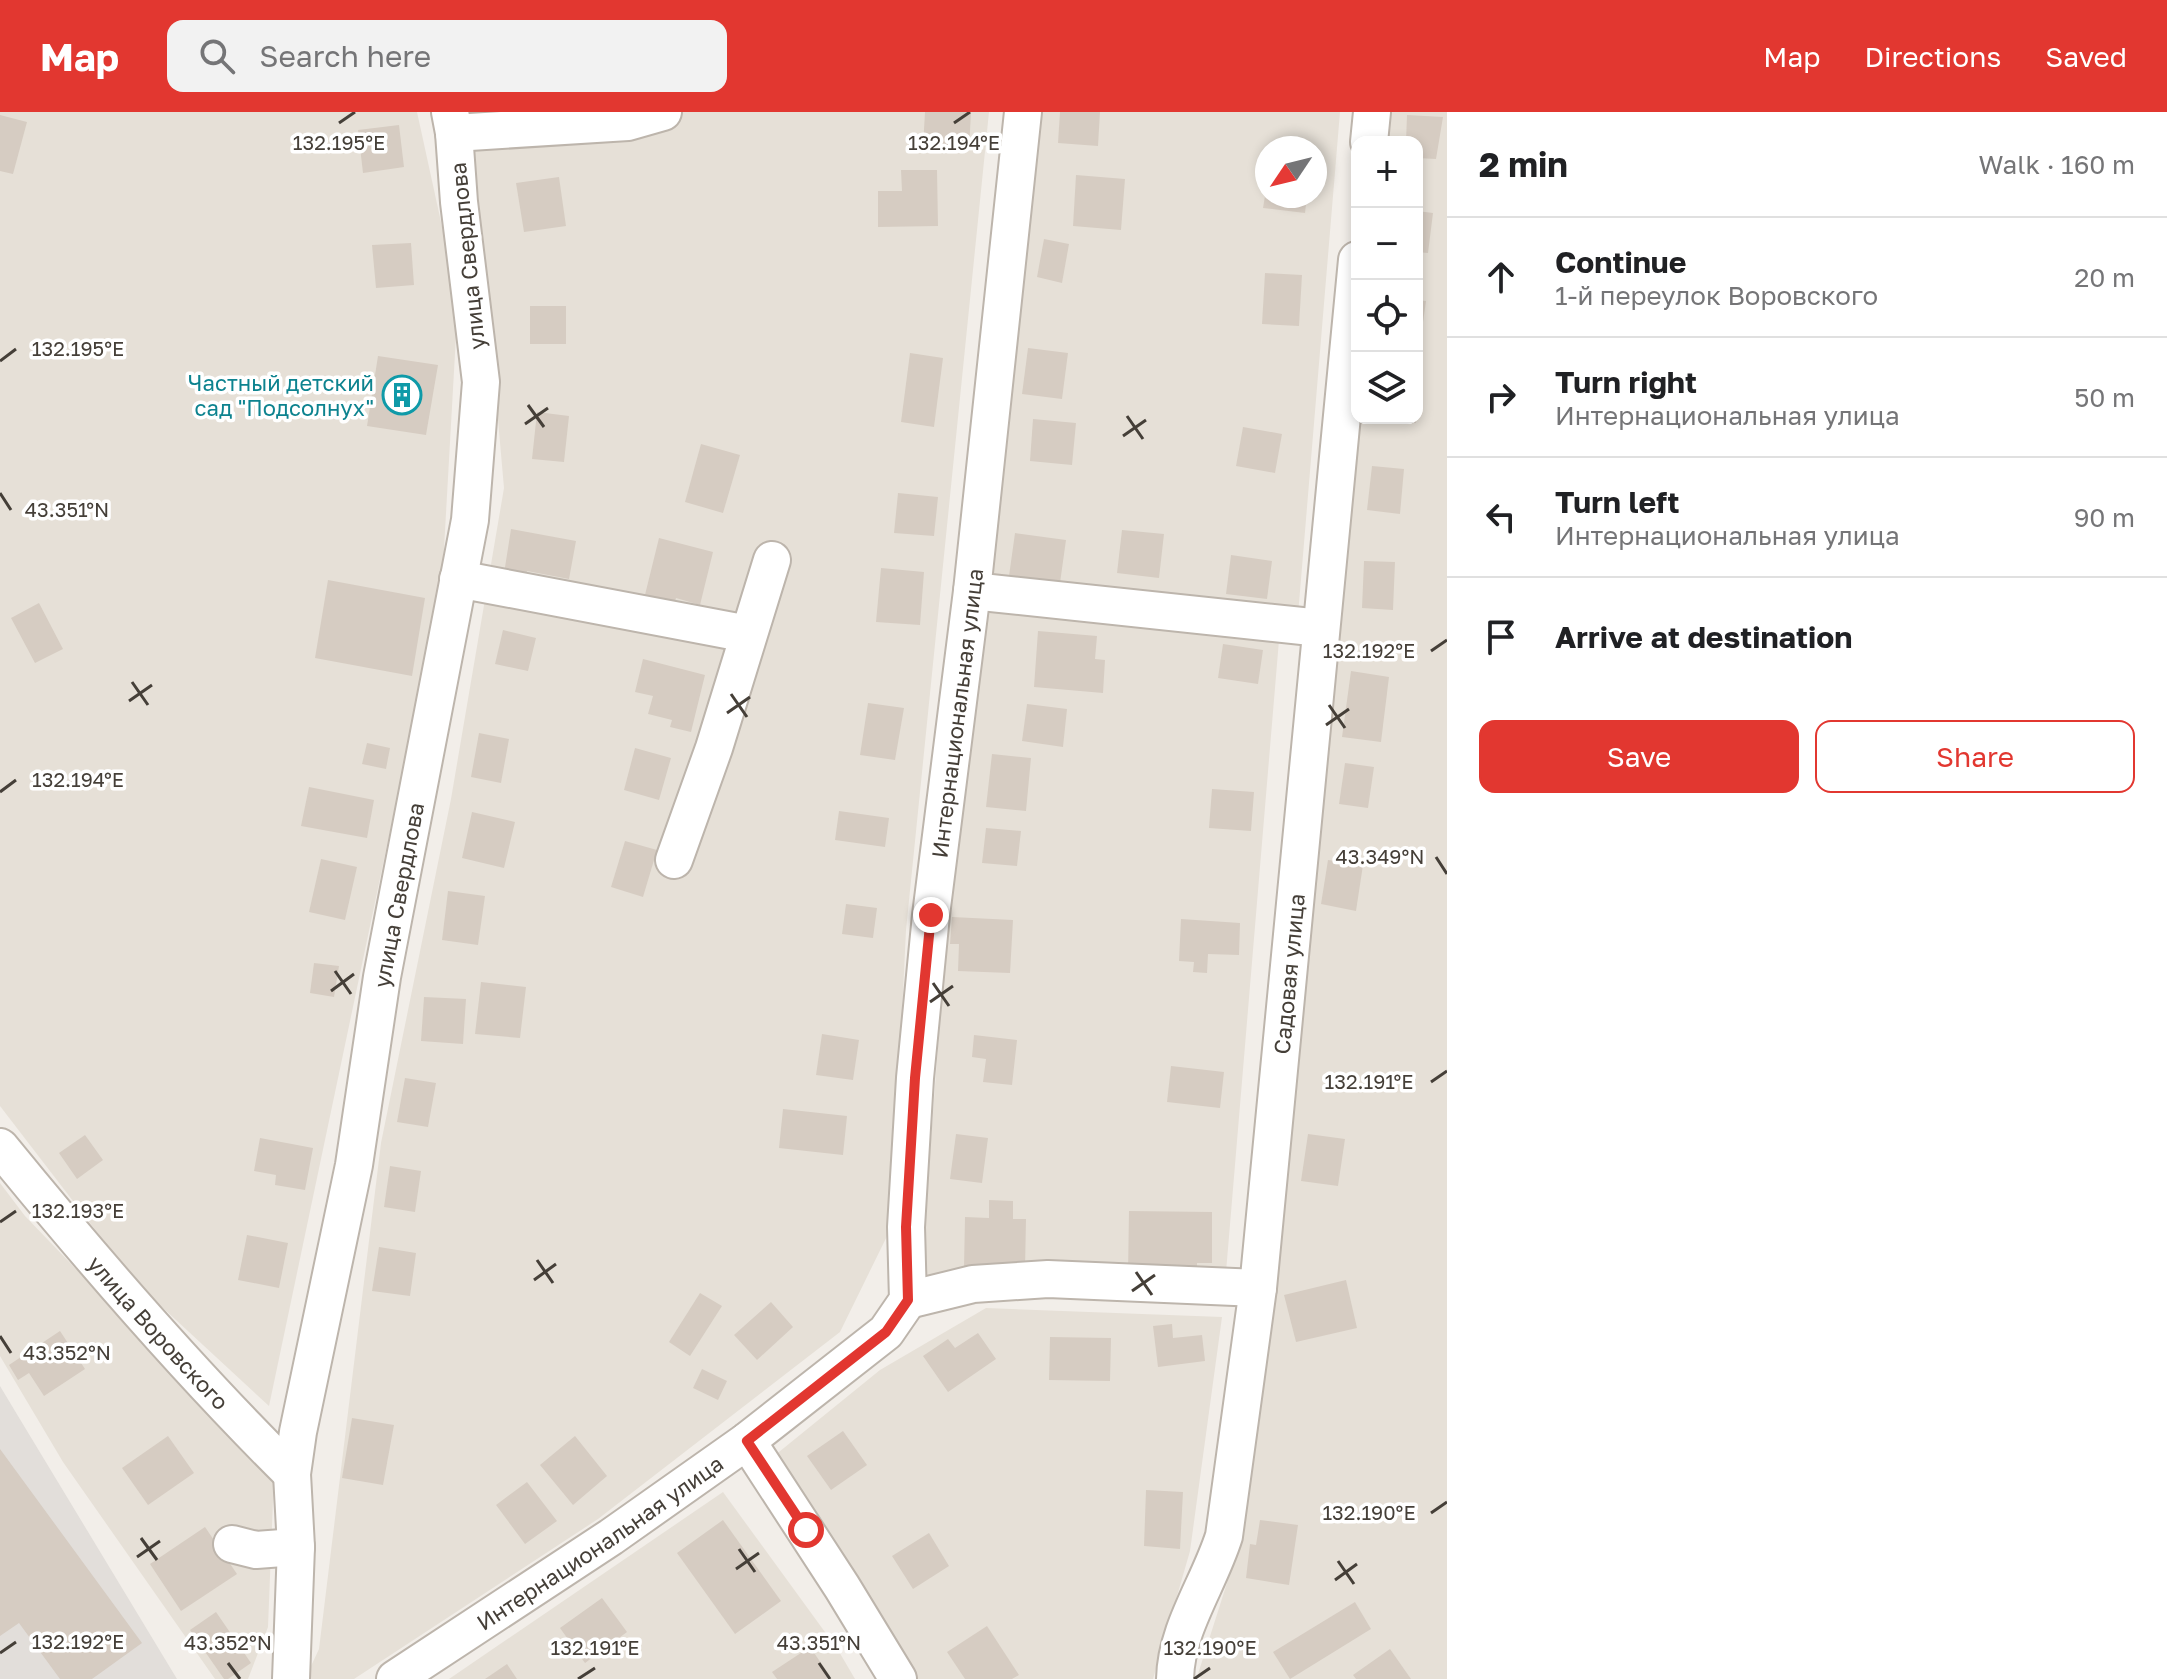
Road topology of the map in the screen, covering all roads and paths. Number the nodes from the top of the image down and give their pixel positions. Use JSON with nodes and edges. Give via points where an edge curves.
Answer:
{"nodes":[{"id":1,"x":663,"y":112,"type":"edge"},
{"id":2,"x":1023,"y":112,"type":"edge"},
{"id":3,"x":1372,"y":112,"type":"edge"},
{"id":4,"x":452,"y":122,"type":"edge"},
{"id":5,"x":1370,"y":136,"type":"edge"},
{"id":6,"x":1355,"y":280,"type":"edge"},
{"id":7,"x":772,"y":560,"type":"dead end"},
{"id":8,"x":458,"y":579,"type":"junction"},
{"id":9,"x":972,"y":591,"type":"junction"},
{"id":10,"x":1321,"y":628,"type":"junction"},
{"id":11,"x":748,"y":634,"type":"junction"},
{"id":12,"x":674,"y":860,"type":"dead end"},
{"id":13,"x":0,"y":1147,"type":"edge"},
{"id":14,"x":1258,"y":1288,"type":"junction"},
{"id":15,"x":908,"y":1300,"type":"junction"},
{"id":16,"x":747,"y":1441,"type":"junction"},
{"id":17,"x":292,"y":1474,"type":"junction"},
{"id":18,"x":232,"y":1544,"type":"dead end"},
{"id":19,"x":296,"y":1547,"type":"junction"},
{"id":20,"x":291,"y":1679,"type":"edge"},
{"id":21,"x":395,"y":1679,"type":"edge"},
{"id":22,"x":898,"y":1679,"type":"edge"},
{"id":23,"x":1175,"y":1679,"type":"edge"}],
"edges":[{"from":1,"to":4,"type":"street","via":[[628,122]]},
{"from":2,"to":9,"type":"street","name":"Интернациональная улица"},
{"from":3,"to":5,"type":"street"},
{"from":4,"to":8,"type":"street","name":"улица Свердлова","via":[[481,382],[470,520]]},
{"from":6,"to":10,"type":"street","name":"Садовая улица"},
{"from":7,"to":11,"type":"street"},
{"from":8,"to":11,"type":"street"},
{"from":8,"to":17,"type":"street","name":"улица Свердлова","via":[[382,977],[354,1165]]},
{"from":9,"to":10,"type":"street"},
{"from":9,"to":15,"type":"street","name":"Интернациональная улица","via":[[915,1078],[906,1227]]},
{"from":10,"to":14,"type":"street","name":"Садовая улица"},
{"from":11,"to":12,"type":"street"},
{"from":13,"to":17,"type":"street","name":"улица Воровского","via":[[121,1293]]},
{"from":14,"to":15,"type":"street","via":[[1048,1279],[973,1284]]},
{"from":14,"to":23,"type":"street","name":"Садовая улица","via":[[1224,1536],[1182,1637]]},
{"from":15,"to":16,"type":"street","name":"Интернациональная улица","via":[[886,1332]]},
{"from":16,"to":21,"type":"street","name":"Интернациональная улица"},
{"from":16,"to":22,"type":"street"},
{"from":17,"to":19,"type":"street","name":"улица Свердлова"},
{"from":18,"to":19,"type":"street","via":[[256,1550]]},
{"from":19,"to":20,"type":"street","name":"улица Свердлова"}]}
